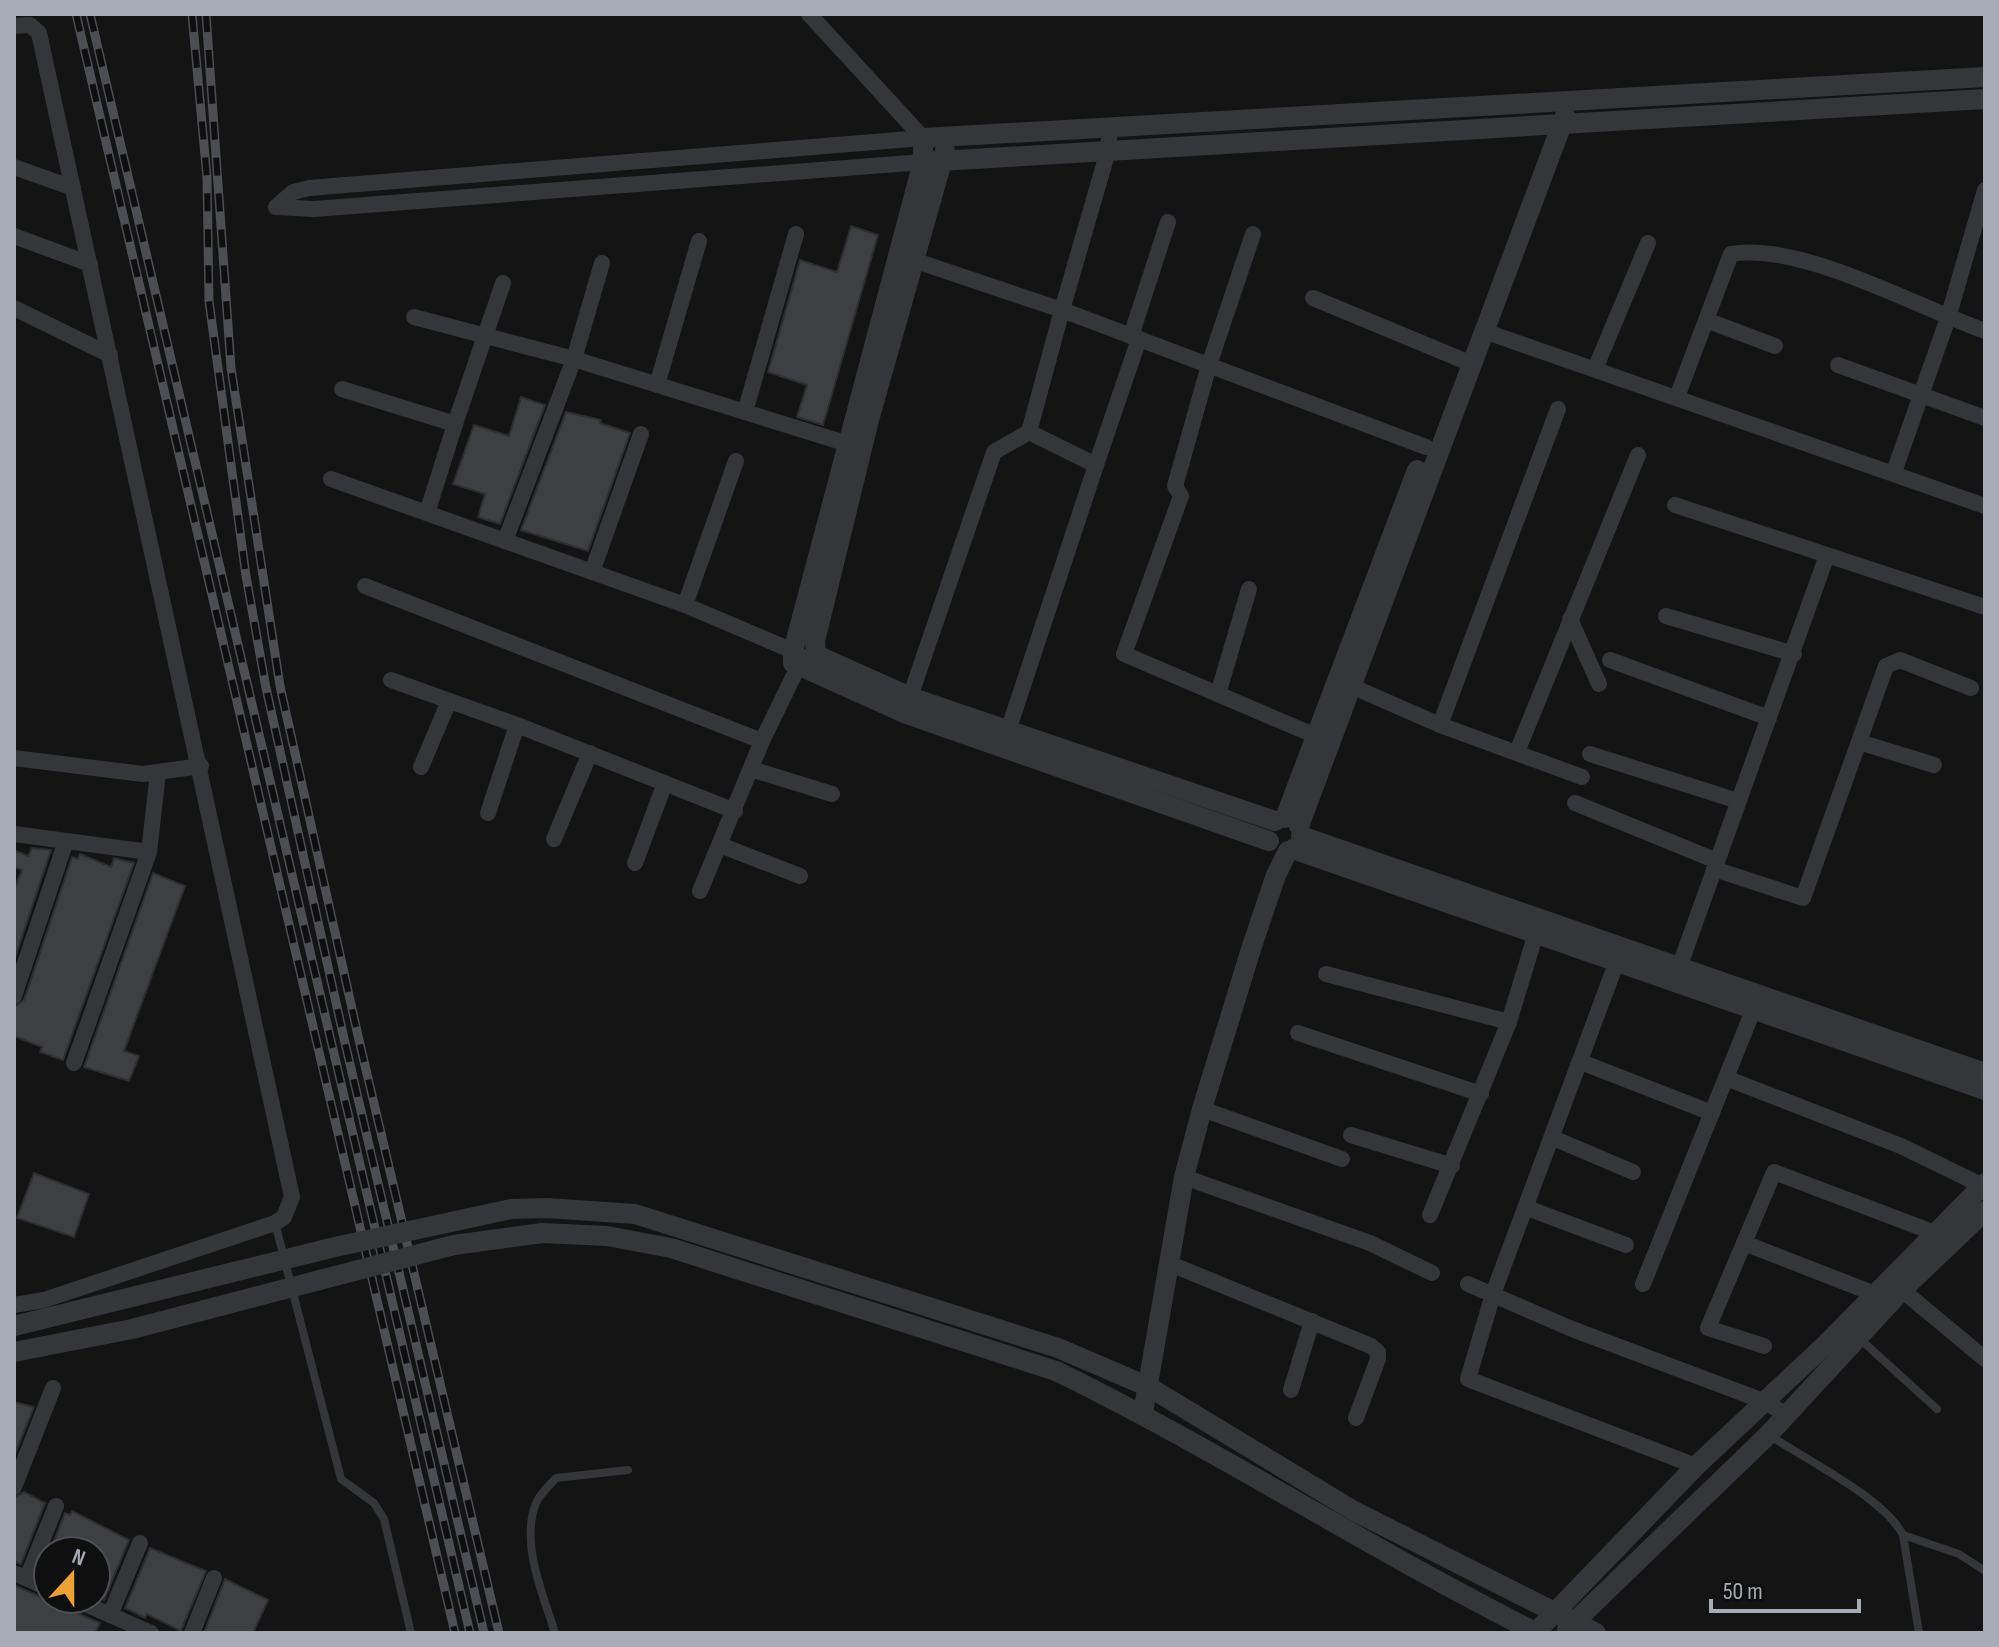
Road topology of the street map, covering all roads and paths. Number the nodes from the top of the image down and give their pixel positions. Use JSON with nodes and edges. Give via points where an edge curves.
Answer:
{"nodes":[{"id":1,"x":809,"y":14,"type":"edge"},
{"id":2,"x":23,"y":21,"type":"edge"},
{"id":3,"x":1985,"y":77,"type":"edge"},
{"id":4,"x":1985,"y":99,"type":"edge"},
{"id":5,"x":1562,"y":101,"type":"junction"},
{"id":6,"x":1555,"y":125,"type":"junction"},
{"id":7,"x":1110,"y":126,"type":"junction"},
{"id":8,"x":947,"y":136,"type":"junction"},
{"id":9,"x":923,"y":138,"type":"junction"},
{"id":10,"x":1108,"y":151,"type":"junction"},
{"id":11,"x":944,"y":160,"type":"junction"},
{"id":12,"x":923,"y":162,"type":"junction"},
{"id":13,"x":14,"y":167,"type":"edge"},
{"id":14,"x":73,"y":188,"type":"junction"},
{"id":15,"x":1985,"y":190,"type":"edge"},
{"id":16,"x":1168,"y":222,"type":"dead end"},
{"id":17,"x":796,"y":234,"type":"dead end"},
{"id":18,"x":1253,"y":234,"type":"dead end"},
{"id":19,"x":1979,"y":234,"type":"edge"},
{"id":20,"x":14,"y":236,"type":"edge"},
{"id":21,"x":699,"y":241,"type":"dead end"},
{"id":22,"x":1648,"y":243,"type":"dead end"},
{"id":23,"x":913,"y":260,"type":"junction"},
{"id":24,"x":602,"y":263,"type":"dead end"},
{"id":25,"x":90,"y":264,"type":"junction"},
{"id":26,"x":503,"y":283,"type":"dead end"},
{"id":27,"x":1313,"y":298,"type":"dead end"},
{"id":28,"x":14,"y":308,"type":"edge"},
{"id":29,"x":1062,"y":310,"type":"junction"},
{"id":30,"x":414,"y":317,"type":"dead end"},
{"id":31,"x":1948,"y":318,"type":"junction"},
{"id":32,"x":1706,"y":320,"type":"junction"},
{"id":33,"x":1484,"y":331,"type":"junction"},
{"id":34,"x":1985,"y":331,"type":"edge"},
{"id":35,"x":487,"y":336,"type":"junction"},
{"id":36,"x":1135,"y":338,"type":"junction"},
{"id":37,"x":1775,"y":346,"type":"dead end"},
{"id":38,"x":110,"y":355,"type":"junction"},
{"id":39,"x":574,"y":359,"type":"junction"},
{"id":40,"x":1466,"y":361,"type":"junction"},
{"id":41,"x":1209,"y":365,"type":"junction"},
{"id":42,"x":1838,"y":365,"type":"dead end"},
{"id":43,"x":1595,"y":369,"type":"junction"},
{"id":44,"x":657,"y":385,"type":"junction"},
{"id":45,"x":342,"y":389,"type":"dead end"},
{"id":46,"x":1922,"y":396,"type":"junction"},
{"id":47,"x":1677,"y":397,"type":"junction"},
{"id":48,"x":1558,"y":409,"type":"dead end"},
{"id":49,"x":745,"y":412,"type":"junction"},
{"id":50,"x":1985,"y":418,"type":"edge"},
{"id":51,"x":455,"y":424,"type":"junction"},
{"id":52,"x":1029,"y":432,"type":"junction"},
{"id":53,"x":641,"y":434,"type":"dead end"},
{"id":54,"x":855,"y":446,"type":"junction"},
{"id":55,"x":1426,"y":447,"type":"junction"},
{"id":56,"x":1638,"y":455,"type":"dead end"},
{"id":57,"x":736,"y":461,"type":"dead end"},
{"id":58,"x":1096,"y":465,"type":"junction"},
{"id":59,"x":1894,"y":472,"type":"junction"},
{"id":60,"x":331,"y":479,"type":"dead end"},
{"id":61,"x":1675,"y":505,"type":"dead end"},
{"id":62,"x":1985,"y":506,"type":"edge"},
{"id":63,"x":427,"y":513,"type":"junction"},
{"id":64,"x":505,"y":541,"type":"junction"},
{"id":65,"x":1826,"y":558,"type":"junction"},
{"id":66,"x":592,"y":572,"type":"junction"},
{"id":67,"x":365,"y":586,"type":"dead end"},
{"id":68,"x":1249,"y":589,"type":"dead end"},
{"id":69,"x":685,"y":605,"type":"junction"},
{"id":70,"x":1985,"y":607,"type":"edge"},
{"id":71,"x":1666,"y":616,"type":"dead end"},
{"id":72,"x":1570,"y":619,"type":"junction"},
{"id":73,"x":1794,"y":654,"type":"junction"},
{"id":74,"x":802,"y":655,"type":"junction"},
{"id":75,"x":1610,"y":660,"type":"dead end"},
{"id":76,"x":391,"y":680,"type":"dead end"},
{"id":77,"x":1599,"y":684,"type":"dead end"},
{"id":78,"x":1351,"y":686,"type":"junction"},
{"id":79,"x":1971,"y":688,"type":"dead end"},
{"id":80,"x":1218,"y":694,"type":"junction"},
{"id":81,"x":910,"y":697,"type":"junction"},
{"id":82,"x":449,"y":701,"type":"junction"},
{"id":83,"x":1769,"y":718,"type":"junction"},
{"id":84,"x":517,"y":725,"type":"junction"},
{"id":85,"x":1440,"y":725,"type":"junction"},
{"id":86,"x":1008,"y":731,"type":"junction"},
{"id":87,"x":1316,"y":736,"type":"junction"},
{"id":88,"x":762,"y":741,"type":"junction"},
{"id":89,"x":1859,"y":742,"type":"junction"},
{"id":90,"x":1517,"y":752,"type":"junction"},
{"id":91,"x":590,"y":753,"type":"junction"},
{"id":92,"x":1590,"y":754,"type":"dead end"},
{"id":93,"x":14,"y":758,"type":"edge"},
{"id":94,"x":1934,"y":765,"type":"dead end"},
{"id":95,"x":201,"y":766,"type":"junction"},
{"id":96,"x":421,"y":767,"type":"dead end"},
{"id":97,"x":751,"y":769,"type":"junction"},
{"id":98,"x":158,"y":773,"type":"junction"},
{"id":99,"x":1582,"y":777,"type":"dead end"},
{"id":100,"x":665,"y":783,"type":"junction"},
{"id":101,"x":832,"y":794,"type":"dead end"},
{"id":102,"x":1738,"y":801,"type":"junction"},
{"id":103,"x":1575,"y":803,"type":"dead end"},
{"id":104,"x":735,"y":811,"type":"junction"},
{"id":105,"x":488,"y":813,"type":"dead end"},
{"id":106,"x":14,"y":834,"type":"edge"},
{"id":107,"x":1285,"y":836,"type":"junction"},
{"id":108,"x":554,"y":839,"type":"dead end"},
{"id":109,"x":66,"y":841,"type":"junction"},
{"id":110,"x":720,"y":845,"type":"junction"},
{"id":111,"x":149,"y":852,"type":"junction"},
{"id":112,"x":635,"y":863,"type":"dead end"},
{"id":113,"x":1716,"y":865,"type":"junction"},
{"id":114,"x":800,"y":876,"type":"dead end"},
{"id":115,"x":700,"y":891,"type":"dead end"},
{"id":116,"x":1536,"y":933,"type":"junction"},
{"id":117,"x":1617,"y":961,"type":"junction"},
{"id":118,"x":1326,"y":974,"type":"dead end"},
{"id":119,"x":1677,"y":974,"type":"junction"},
{"id":120,"x":14,"y":996,"type":"edge"},
{"id":121,"x":1754,"y":1008,"type":"junction"},
{"id":122,"x":1509,"y":1022,"type":"junction"},
{"id":123,"x":1298,"y":1033,"type":"dead end"},
{"id":124,"x":1581,"y":1062,"type":"junction"},
{"id":125,"x":74,"y":1063,"type":"dead end"},
{"id":126,"x":1985,"y":1073,"type":"edge"},
{"id":127,"x":1726,"y":1078,"type":"junction"},
{"id":128,"x":1985,"y":1090,"type":"edge"},
{"id":129,"x":1481,"y":1094,"type":"junction"},
{"id":130,"x":1202,"y":1109,"type":"junction"},
{"id":131,"x":1712,"y":1113,"type":"junction"},
{"id":132,"x":1351,"y":1135,"type":"dead end"},
{"id":133,"x":1553,"y":1138,"type":"junction"},
{"id":134,"x":1342,"y":1159,"type":"dead end"},
{"id":135,"x":1452,"y":1166,"type":"junction"},
{"id":136,"x":1633,"y":1172,"type":"dead end"},
{"id":137,"x":1184,"y":1177,"type":"junction"},
{"id":138,"x":1984,"y":1184,"type":"edge"},
{"id":139,"x":1527,"y":1208,"type":"junction"},
{"id":140,"x":1985,"y":1211,"type":"edge"},
{"id":141,"x":1430,"y":1215,"type":"dead end"},
{"id":142,"x":275,"y":1223,"type":"junction"},
{"id":143,"x":1935,"y":1233,"type":"junction"},
{"id":144,"x":1744,"y":1243,"type":"junction"},
{"id":145,"x":1626,"y":1245,"type":"dead end"},
{"id":146,"x":1168,"y":1263,"type":"junction"},
{"id":147,"x":1432,"y":1273,"type":"dead end"},
{"id":148,"x":1468,"y":1284,"type":"dead end"},
{"id":149,"x":1643,"y":1284,"type":"dead end"},
{"id":150,"x":1902,"y":1290,"type":"junction"},
{"id":151,"x":1493,"y":1294,"type":"junction"},
{"id":152,"x":1875,"y":1294,"type":"junction"},
{"id":153,"x":14,"y":1305,"type":"edge"},
{"id":154,"x":1312,"y":1321,"type":"junction"},
{"id":155,"x":14,"y":1326,"type":"edge"},
{"id":156,"x":1859,"y":1339,"type":"junction"},
{"id":157,"x":1764,"y":1346,"type":"dead end"},
{"id":158,"x":14,"y":1352,"type":"edge"},
{"id":159,"x":1985,"y":1359,"type":"edge"},
{"id":160,"x":1149,"y":1387,"type":"junction"},
{"id":161,"x":53,"y":1388,"type":"dead end"},
{"id":162,"x":1291,"y":1390,"type":"dead end"},
{"id":163,"x":1766,"y":1402,"type":"junction"},
{"id":164,"x":1937,"y":1409,"type":"dead end"},
{"id":165,"x":1143,"y":1413,"type":"junction"},
{"id":166,"x":1786,"y":1415,"type":"junction"},
{"id":167,"x":1356,"y":1418,"type":"dead end"},
{"id":168,"x":1768,"y":1435,"type":"junction"},
{"id":169,"x":1696,"y":1466,"type":"junction"},
{"id":170,"x":628,"y":1470,"type":"dead end"},
{"id":171,"x":14,"y":1487,"type":"edge"},
{"id":172,"x":56,"y":1506,"type":"dead end"},
{"id":173,"x":1903,"y":1535,"type":"junction"},
{"id":174,"x":140,"y":1543,"type":"dead end"},
{"id":175,"x":1985,"y":1571,"type":"edge"},
{"id":176,"x":20,"y":1576,"type":"edge"},
{"id":177,"x":214,"y":1578,"type":"dead end"},
{"id":178,"x":1553,"y":1614,"type":"junction"},
{"id":179,"x":114,"y":1622,"type":"edge"},
{"id":180,"x":1569,"y":1628,"type":"edge"},
{"id":181,"x":151,"y":1633,"type":"edge"},
{"id":182,"x":192,"y":1633,"type":"edge"},
{"id":183,"x":411,"y":1633,"type":"edge"},
{"id":184,"x":555,"y":1633,"type":"edge"},
{"id":185,"x":1535,"y":1633,"type":"edge"},
{"id":186,"x":1596,"y":1633,"type":"edge"},
{"id":187,"x":1919,"y":1633,"type":"edge"}],
"edges":[{"from":1,"to":9,"type":"street"},
{"from":2,"to":14,"type":"street","via":[[39,33]]},
{"from":3,"to":5,"type":"street"},
{"from":4,"to":6,"type":"street"},
{"from":5,"to":6,"type":"street"},
{"from":5,"to":7,"type":"street"},
{"from":6,"to":10,"type":"street"},
{"from":6,"to":33,"type":"street"},
{"from":6,"to":40,"type":"street"},
{"from":7,"to":8,"type":"street"},
{"from":7,"to":10,"type":"street"},
{"from":8,"to":9,"type":"street"},
{"from":8,"to":11,"type":"street"},
{"from":9,"to":12,"type":"street"},
{"from":9,"to":12,"type":"street","via":[[309,188],[293,192],[276,207],[314,209]]},
{"from":10,"to":11,"type":"street"},
{"from":10,"to":29,"type":"street"},
{"from":11,"to":12,"type":"street"},
{"from":11,"to":23,"type":"street"},
{"from":12,"to":54,"type":"street"},
{"from":13,"to":14,"type":"street"},
{"from":14,"to":25,"type":"street"},
{"from":15,"to":19,"type":"street"},
{"from":16,"to":36,"type":"street"},
{"from":17,"to":49,"type":"street"},
{"from":18,"to":41,"type":"street"},
{"from":19,"to":31,"type":"street"},
{"from":20,"to":25,"type":"street"},
{"from":21,"to":44,"type":"street"},
{"from":22,"to":43,"type":"street"},
{"from":23,"to":29,"type":"street"},
{"from":23,"to":54,"type":"street"},
{"from":24,"to":39,"type":"street"},
{"from":25,"to":38,"type":"street"},
{"from":26,"to":35,"type":"street"},
{"from":27,"to":40,"type":"street"},
{"from":28,"to":38,"type":"street"},
{"from":29,"to":36,"type":"street"},
{"from":29,"to":52,"type":"street"},
{"from":30,"to":35,"type":"street"},
{"from":31,"to":32,"type":"street","via":[[1812,263],[1752,251],[1731,254]]},
{"from":31,"to":34,"type":"street"},
{"from":31,"to":46,"type":"street"},
{"from":32,"to":37,"type":"street"},
{"from":32,"to":47,"type":"street"},
{"from":33,"to":40,"type":"street"},
{"from":33,"to":43,"type":"street"},
{"from":35,"to":39,"type":"street"},
{"from":35,"to":51,"type":"street"},
{"from":36,"to":41,"type":"street"},
{"from":36,"to":58,"type":"street"},
{"from":38,"to":95,"type":"street"},
{"from":39,"to":44,"type":"street"},
{"from":39,"to":64,"type":"street"},
{"from":40,"to":55,"type":"street"},
{"from":40,"to":78,"type":"street"},
{"from":41,"to":55,"type":"street"},
{"from":41,"to":80,"type":"street","via":[[1175,486],[1181,496],[1124,654]]},
{"from":42,"to":46,"type":"street"},
{"from":43,"to":47,"type":"street"},
{"from":44,"to":49,"type":"street"},
{"from":45,"to":51,"type":"street"},
{"from":46,"to":50,"type":"street"},
{"from":46,"to":59,"type":"street"},
{"from":47,"to":59,"type":"street"},
{"from":48,"to":85,"type":"street"},
{"from":49,"to":54,"type":"street"},
{"from":51,"to":63,"type":"street"},
{"from":52,"to":58,"type":"street"},
{"from":52,"to":81,"type":"street","via":[[994,452]]},
{"from":53,"to":66,"type":"street"},
{"from":54,"to":74,"type":"street"},
{"from":55,"to":87,"type":"street"},
{"from":56,"to":72,"type":"street"},
{"from":57,"to":69,"type":"street"},
{"from":58,"to":86,"type":"street"},
{"from":59,"to":62,"type":"street"},
{"from":60,"to":63,"type":"street"},
{"from":61,"to":65,"type":"street"},
{"from":63,"to":64,"type":"street"},
{"from":64,"to":66,"type":"street"},
{"from":65,"to":70,"type":"street"},
{"from":65,"to":73,"type":"street"},
{"from":66,"to":69,"type":"street"},
{"from":67,"to":88,"type":"street"},
{"from":68,"to":80,"type":"street"},
{"from":69,"to":74,"type":"street"},
{"from":71,"to":73,"type":"street"},
{"from":72,"to":77,"type":"street"},
{"from":72,"to":90,"type":"street"},
{"from":73,"to":83,"type":"street"},
{"from":74,"to":81,"type":"street"},
{"from":74,"to":88,"type":"street"},
{"from":74,"to":107,"type":"street","via":[[904,713]]},
{"from":75,"to":83,"type":"street"},
{"from":76,"to":82,"type":"street"},
{"from":78,"to":85,"type":"street"},
{"from":78,"to":107,"type":"street"},
{"from":79,"to":89,"type":"street","via":[[1893,660],[1886,666]]},
{"from":80,"to":87,"type":"street"},
{"from":81,"to":86,"type":"street"},
{"from":82,"to":84,"type":"street"},
{"from":82,"to":96,"type":"street"},
{"from":83,"to":102,"type":"street"},
{"from":84,"to":91,"type":"street"},
{"from":84,"to":105,"type":"street"},
{"from":85,"to":90,"type":"street"},
{"from":86,"to":107,"type":"street"},
{"from":87,"to":107,"type":"street"},
{"from":88,"to":97,"type":"street"},
{"from":89,"to":94,"type":"street"},
{"from":89,"to":113,"type":"street","via":[[1803,898]]},
{"from":90,"to":99,"type":"street"},
{"from":91,"to":100,"type":"street"},
{"from":91,"to":108,"type":"street"},
{"from":92,"to":102,"type":"street"},
{"from":93,"to":98,"type":"street"},
{"from":95,"to":98,"type":"street"},
{"from":95,"to":142,"type":"street","via":[[292,1184],[290,1208]]},
{"from":97,"to":101,"type":"street"},
{"from":97,"to":104,"type":"street"},
{"from":98,"to":111,"type":"street"},
{"from":100,"to":104,"type":"street"},
{"from":100,"to":112,"type":"street"},
{"from":102,"to":113,"type":"street"},
{"from":103,"to":113,"type":"street"},
{"from":104,"to":110,"type":"street"},
{"from":106,"to":109,"type":"street"},
{"from":107,"to":116,"type":"street"},
{"from":107,"to":119,"type":"street"},
{"from":107,"to":130,"type":"street"},
{"from":109,"to":111,"type":"street"},
{"from":109,"to":120,"type":"street"},
{"from":110,"to":114,"type":"street"},
{"from":110,"to":115,"type":"street"},
{"from":111,"to":125,"type":"street"},
{"from":113,"to":119,"type":"street"},
{"from":116,"to":117,"type":"street"},
{"from":116,"to":122,"type":"street"},
{"from":117,"to":119,"type":"street"},
{"from":117,"to":124,"type":"street"},
{"from":118,"to":122,"type":"street"},
{"from":119,"to":121,"type":"street"},
{"from":119,"to":126,"type":"street"},
{"from":121,"to":127,"type":"street"},
{"from":121,"to":128,"type":"street"},
{"from":122,"to":129,"type":"street"},
{"from":123,"to":129,"type":"street"},
{"from":124,"to":131,"type":"street"},
{"from":124,"to":133,"type":"street"},
{"from":127,"to":131,"type":"street"},
{"from":127,"to":138,"type":"street"},
{"from":129,"to":135,"type":"street"},
{"from":130,"to":134,"type":"street"},
{"from":130,"to":137,"type":"street"},
{"from":131,"to":149,"type":"street"},
{"from":132,"to":135,"type":"street"},
{"from":133,"to":136,"type":"street"},
{"from":133,"to":139,"type":"street"},
{"from":135,"to":141,"type":"street"},
{"from":137,"to":146,"type":"street"},
{"from":137,"to":147,"type":"street","via":[[1370,1243]]},
{"from":138,"to":143,"type":"street"},
{"from":139,"to":145,"type":"street"},
{"from":139,"to":151,"type":"street"},
{"from":140,"to":150,"type":"street"},
{"from":142,"to":153,"type":"street","via":[[44,1300]]},
{"from":142,"to":183,"type":"lane","via":[[341,1479],[374,1503],[384,1519]]},
{"from":143,"to":144,"type":"street","via":[[1774,1172]]},
{"from":143,"to":152,"type":"street"},
{"from":144,"to":152,"type":"street"},
{"from":144,"to":157,"type":"street","via":[[1708,1328]]},
{"from":146,"to":154,"type":"street"},
{"from":146,"to":160,"type":"street"},
{"from":148,"to":151,"type":"street"},
{"from":150,"to":156,"type":"street"},
{"from":150,"to":159,"type":"street"},
{"from":151,"to":163,"type":"street"},
{"from":151,"to":169,"type":"street","via":[[1468,1379]]},
{"from":152,"to":163,"type":"street"},
{"from":154,"to":162,"type":"street"},
{"from":154,"to":167,"type":"street","via":[[1378,1352]]},
{"from":155,"to":160,"type":"street","bridge":true,"via":[[335,1247],[511,1209],[547,1208],[635,1214],[1058,1348]]},
{"from":156,"to":164,"type":"lane"},
{"from":156,"to":166,"type":"street"},
{"from":158,"to":165,"type":"street","bridge":true,"via":[[132,1329],[454,1245],[542,1233],[607,1236],[671,1248],[1056,1371]]},
{"from":160,"to":165,"type":"street"},
{"from":160,"to":178,"type":"street","via":[[1354,1511]]},
{"from":161,"to":171,"type":"street"},
{"from":163,"to":166,"type":"street"},
{"from":163,"to":169,"type":"street"},
{"from":165,"to":185,"type":"street"},
{"from":166,"to":168,"type":"street"},
{"from":168,"to":173,"type":"lane","via":[[1882,1508]]},
{"from":168,"to":180,"type":"street"},
{"from":169,"to":178,"type":"street"},
{"from":170,"to":184,"type":"lane","via":[[556,1478],[537,1501],[529,1529]]},
{"from":172,"to":176,"type":"street"},
{"from":173,"to":175,"type":"lane","via":[[1959,1554]]},
{"from":173,"to":187,"type":"lane"},
{"from":174,"to":179,"type":"street"},
{"from":177,"to":182,"type":"street"},
{"from":178,"to":180,"type":"street"},
{"from":178,"to":185,"type":"street"},
{"from":179,"to":181,"type":"street"},
{"from":180,"to":186,"type":"street"}]}
